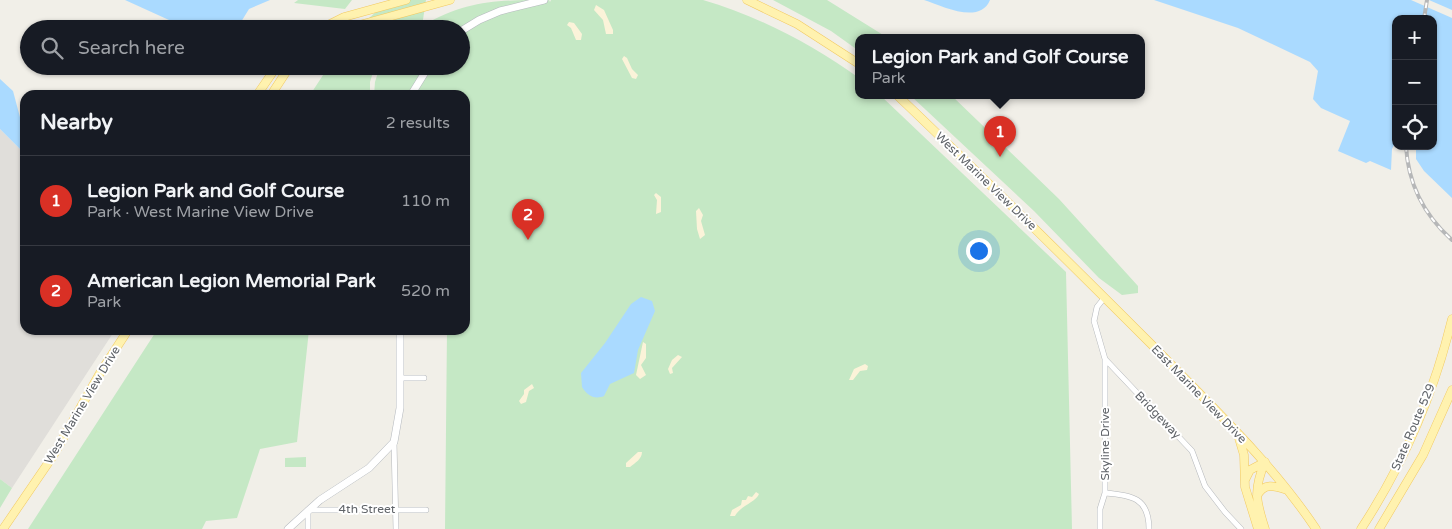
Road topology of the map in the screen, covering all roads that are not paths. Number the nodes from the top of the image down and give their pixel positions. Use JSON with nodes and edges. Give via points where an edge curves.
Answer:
{"nodes":[{"id":1,"x":406,"y":0,"type":"edge"},
{"id":2,"x":544,"y":0,"type":"edge"},
{"id":3,"x":748,"y":0,"type":"edge"},
{"id":4,"x":446,"y":1,"type":"edge"},
{"id":5,"x":338,"y":20,"type":"edge"},
{"id":6,"x":377,"y":20,"type":"edge"},
{"id":7,"x":470,"y":25,"type":"edge"},
{"id":8,"x":855,"y":61,"type":"edge"},
{"id":9,"x":271,"y":75,"type":"edge"},
{"id":10,"x":284,"y":75,"type":"edge"},
{"id":11,"x":423,"y":75,"type":"edge"},
{"id":12,"x":260,"y":90,"type":"edge"},
{"id":13,"x":273,"y":90,"type":"edge"},
{"id":14,"x":414,"y":90,"type":"edge"},
{"id":15,"x":901,"y":99,"type":"edge"},
{"id":16,"x":1073,"y":266,"type":"joint"},
{"id":17,"x":1105,"y":297,"type":"junction"},
{"id":18,"x":1452,"y":319,"type":"edge"},
{"id":19,"x":125,"y":335,"type":"edge"},
{"id":20,"x":400,"y":335,"type":"edge"},
{"id":21,"x":1105,"y":359,"type":"junction"},
{"id":22,"x":401,"y":378,"type":"junction"},
{"id":23,"x":424,"y":378,"type":"dead end"},
{"id":24,"x":1452,"y":390,"type":"edge"},
{"id":25,"x":1236,"y":431,"type":"junction"},
{"id":26,"x":394,"y":442,"type":"junction"},
{"id":27,"x":1265,"y":462,"type":"junction"},
{"id":28,"x":1245,"y":487,"type":"junction"},
{"id":29,"x":1288,"y":490,"type":"junction"},
{"id":30,"x":1105,"y":493,"type":"junction"},
{"id":31,"x":1256,"y":500,"type":"junction"},
{"id":32,"x":395,"y":509,"type":"junction"},
{"id":33,"x":308,"y":510,"type":"junction"},
{"id":34,"x":426,"y":510,"type":"dead end"},
{"id":35,"x":3,"y":529,"type":"edge"},
{"id":36,"x":288,"y":529,"type":"edge"},
{"id":37,"x":308,"y":529,"type":"edge"},
{"id":38,"x":396,"y":529,"type":"edge"},
{"id":39,"x":1100,"y":529,"type":"edge"},
{"id":40,"x":1149,"y":529,"type":"edge"},
{"id":41,"x":1242,"y":529,"type":"edge"},
{"id":42,"x":1258,"y":529,"type":"edge"},
{"id":43,"x":1265,"y":529,"type":"edge"},
{"id":44,"x":1316,"y":529,"type":"edge"},
{"id":45,"x":1361,"y":529,"type":"edge"},
{"id":46,"x":1379,"y":529,"type":"edge"}],
"edges":[{"from":1,"to":5,"type":"main road"},
{"from":2,"to":7,"type":"main road","via":[[500,11]]},
{"from":3,"to":8,"type":"main road","via":[[797,24]]},
{"from":4,"to":6,"type":"main road"},
{"from":9,"to":12,"type":"main road"},
{"from":10,"to":13,"type":"main road"},
{"from":11,"to":14,"type":"main road"},
{"from":15,"to":16,"type":"main road","name":"West Marine View Drive"},
{"from":16,"to":17,"type":"main road","name":"East Marine View Drive"},
{"from":17,"to":21,"type":"street","name":"Bridgeway","via":[[1097,307],[1094,321]]},
{"from":17,"to":25,"type":"main road","name":"East Marine View Drive"},
{"from":18,"to":45,"type":"main road","name":"State Route 529","via":[[1433,383],[1406,448]]},
{"from":19,"to":35,"type":"main road","name":"West Marine View Drive","via":[[54,456]]},
{"from":20,"to":22,"type":"main road"},
{"from":21,"to":30,"type":"street","name":"Skyline Drive"},
{"from":21,"to":41,"type":"street","name":"Bridgeway","via":[[1192,451],[1205,486]]},
{"from":22,"to":23,"type":"street"},
{"from":22,"to":26,"type":"main road"},
{"from":24,"to":46,"type":"main road","name":"State Route 529","via":[[1427,447]]},
{"from":25,"to":27,"type":"main road","name":"East Marine View Drive"},
{"from":25,"to":28,"type":"main road","via":[[1244,454]]},
{"from":26,"to":32,"type":"street"},
{"from":26,"to":33,"type":"main road","via":[[369,468]]},
{"from":27,"to":28,"type":"main road","via":[[1248,472]]},
{"from":27,"to":29,"type":"main road","name":"East Marine View Drive"},
{"from":27,"to":31,"type":"main road","via":[[1257,483]]},
{"from":28,"to":42,"type":"main road"},
{"from":29,"to":31,"type":"main road","via":[[1266,486]]},
{"from":29,"to":44,"type":"main road","name":"East Marine View Drive"},
{"from":30,"to":39,"type":"street","name":"Skyline Drive","via":[[1100,509]]},
{"from":30,"to":40,"type":"street","via":[[1122,494],[1141,503],[1149,518]]},
{"from":31,"to":43,"type":"main road"},
{"from":32,"to":33,"type":"street","name":"4th Street"},
{"from":32,"to":34,"type":"street","name":"4th Street"},
{"from":32,"to":38,"type":"street"},
{"from":33,"to":36,"type":"main road"},
{"from":33,"to":37,"type":"street"}]}
